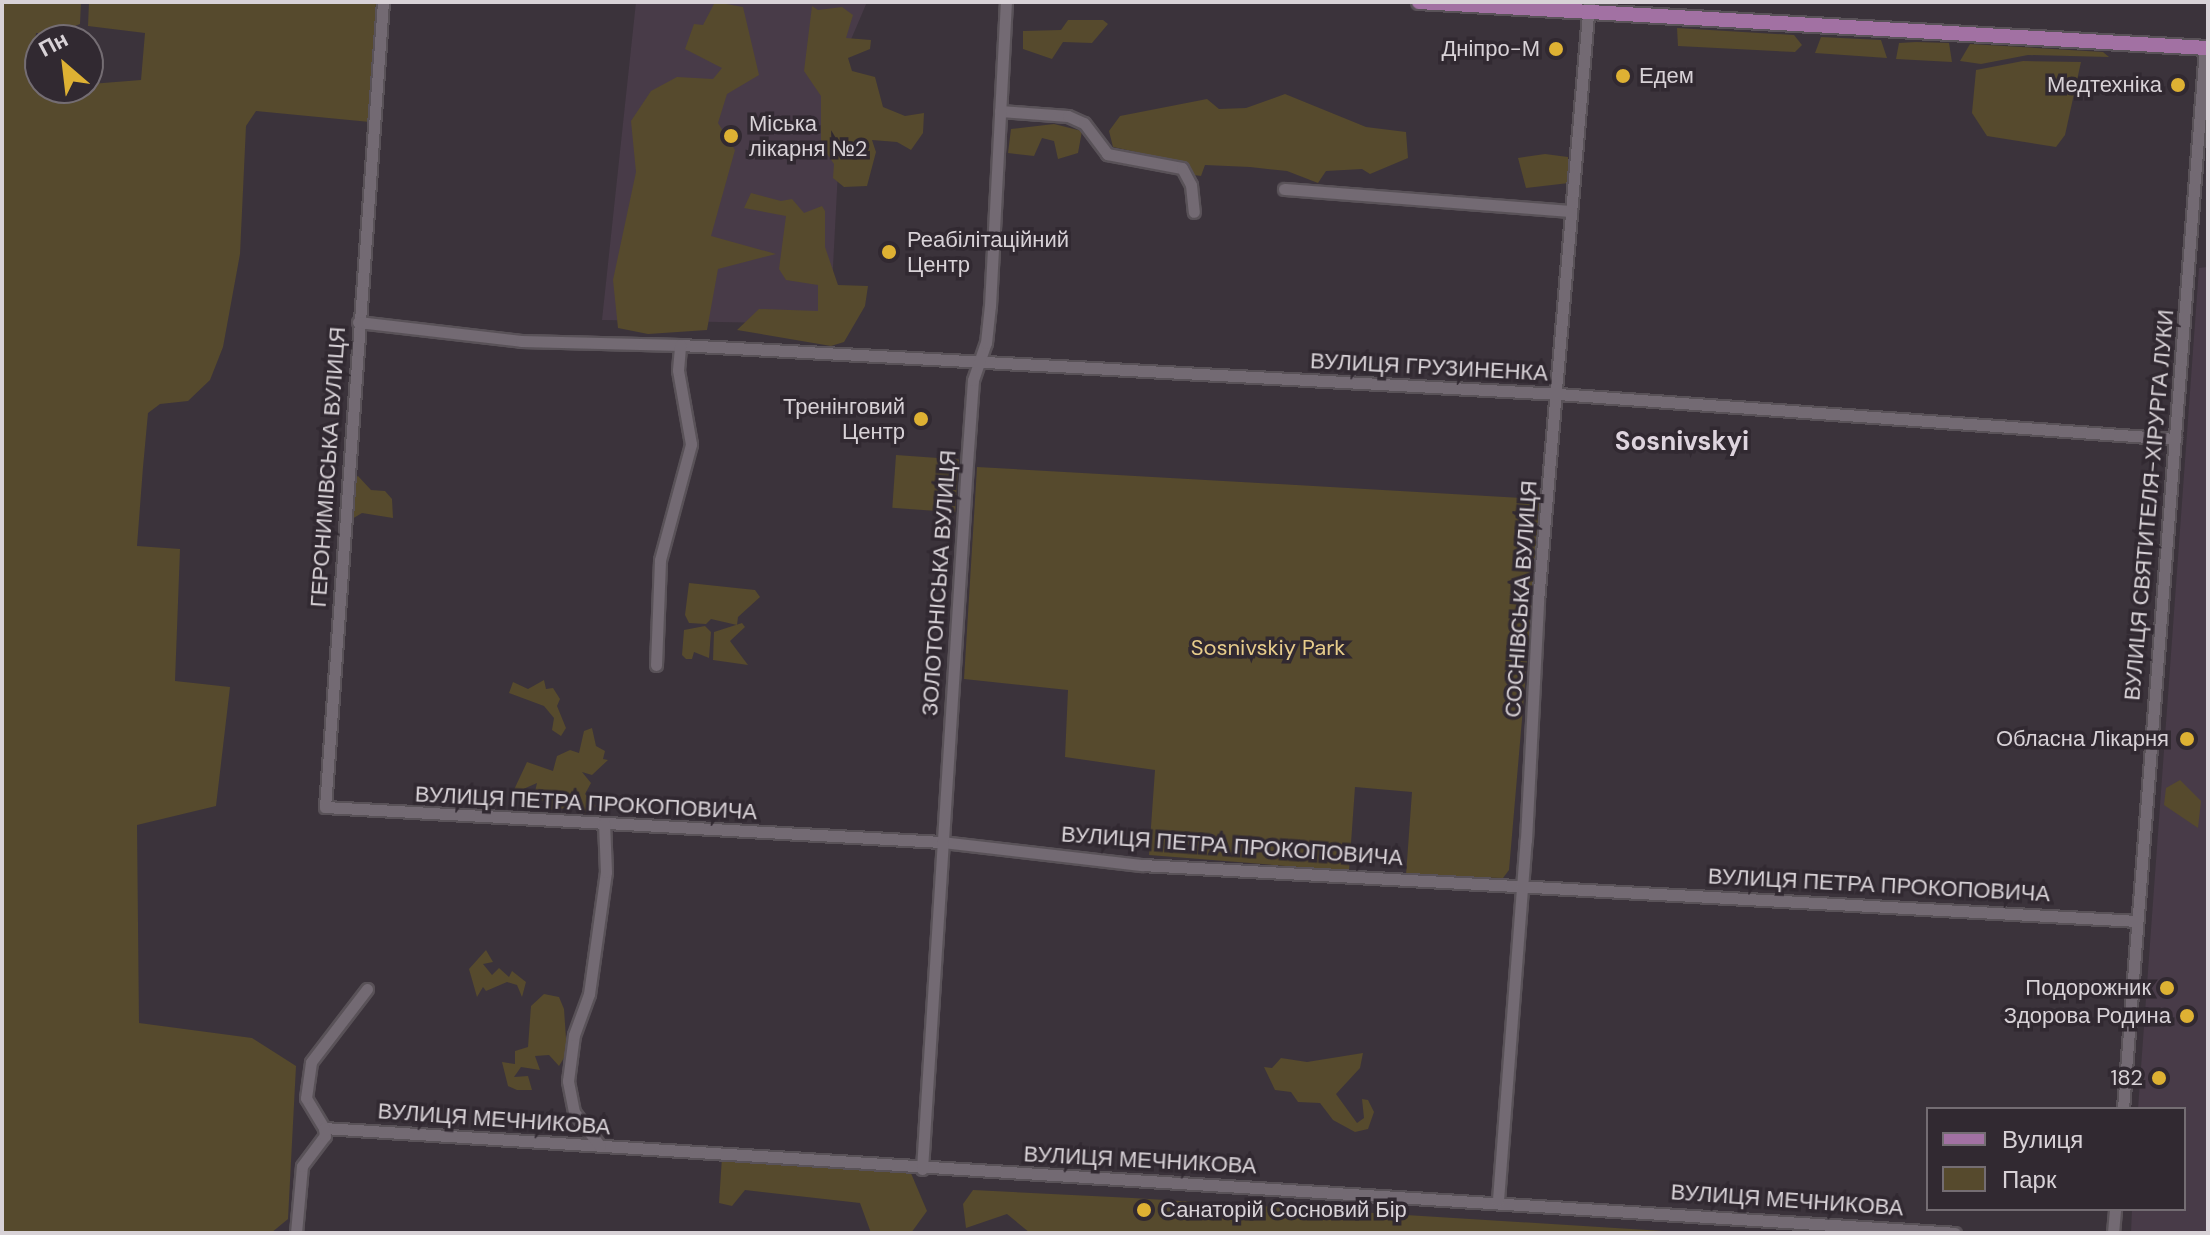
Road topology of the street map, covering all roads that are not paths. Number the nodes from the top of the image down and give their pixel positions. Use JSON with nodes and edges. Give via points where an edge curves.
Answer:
{"nodes":[{"id":1,"x":383,"y":2,"type":"edge"},
{"id":2,"x":1006,"y":2,"type":"edge"},
{"id":3,"x":1419,"y":2,"type":"edge"},
{"id":4,"x":1588,"y":8,"type":"edge"},
{"id":5,"x":2206,"y":48,"type":"edge"},
{"id":6,"x":1000,"y":111,"type":"junction"},
{"id":7,"x":1284,"y":189,"type":"dead end"},
{"id":8,"x":1571,"y":211,"type":"junction"},
{"id":9,"x":1194,"y":212,"type":"dead end"},
{"id":10,"x":358,"y":322,"type":"junction"},
{"id":11,"x":680,"y":345,"type":"junction"},
{"id":12,"x":979,"y":361,"type":"junction"},
{"id":13,"x":1558,"y":394,"type":"junction"},
{"id":14,"x":2175,"y":439,"type":"junction"},
{"id":15,"x":656,"y":665,"type":"dead end"},
{"id":16,"x":325,"y":807,"type":"joint"},
{"id":17,"x":604,"y":823,"type":"junction"},
{"id":18,"x":942,"y":842,"type":"junction"},
{"id":19,"x":1522,"y":887,"type":"junction"},
{"id":20,"x":2137,"y":921,"type":"junction"},
{"id":21,"x":367,"y":989,"type":"dead end"},
{"id":22,"x":2123,"y":1107,"type":"edge"},
{"id":23,"x":324,"y":1128,"type":"junction"},
{"id":24,"x":600,"y":1147,"type":"junction"},
{"id":25,"x":922,"y":1169,"type":"junction"},
{"id":26,"x":1498,"y":1200,"type":"junction"},
{"id":27,"x":2115,"y":1211,"type":"edge"},
{"id":28,"x":296,"y":1233,"type":"edge"},
{"id":29,"x":1955,"y":1233,"type":"edge"},
{"id":30,"x":2113,"y":1233,"type":"edge"}],
"edges":[{"from":1,"to":10,"type":"street","name":"ГЕРОНИМІВСЬКА ВУЛИЦЯ"},
{"from":2,"to":6,"type":"street","name":"ЗОЛОТОНІСЬКА ВУЛИЦЯ"},
{"from":3,"to":4,"type":"main road"},
{"from":4,"to":5,"type":"main road"},
{"from":4,"to":8,"type":"street","name":"СОСНІВСЬКА ВУЛИЦЯ"},
{"from":5,"to":14,"type":"street","name":"ВУЛИЦЯ СВЯТИТЕЛЯ-ХІРУРГА ЛУКИ"},
{"from":6,"to":9,"type":"street","via":[[1068,116],[1084,123],[1107,154],[1182,168],[1191,185]]},
{"from":6,"to":12,"type":"street","name":"ЗОЛОТОНІСЬКА ВУЛИЦЯ","via":[[990,306]]},
{"from":7,"to":8,"type":"street"},
{"from":8,"to":13,"type":"street","name":"СОСНІВСЬКА ВУЛИЦЯ"},
{"from":10,"to":11,"type":"street","name":"ВУЛИЦЯ ГРУЗИНЕНКА","via":[[521,341]]},
{"from":10,"to":16,"type":"street","name":"ГЕРОНИМІВСЬКА ВУЛИЦЯ"},
{"from":11,"to":12,"type":"street","name":"ВУЛИЦЯ ГРУЗИНЕНКА"},
{"from":11,"to":15,"type":"street","via":[[678,370],[691,444],[660,560]]},
{"from":12,"to":13,"type":"street","name":"ВУЛИЦЯ ГРУЗИНЕНКА"},
{"from":12,"to":18,"type":"street","name":"ЗОЛОТОНІСЬКА ВУЛИЦЯ","via":[[971,408]]},
{"from":13,"to":14,"type":"street","name":"ВУЛИЦЯ ГРУЗИНЕНКА"},
{"from":13,"to":19,"type":"street","name":"СОСНІВСЬКА ВУЛИЦЯ","via":[[1538,601]]},
{"from":14,"to":20,"type":"street","name":"ВУЛИЦЯ СВЯТИТЕЛЯ-ХІРУРГА ЛУКИ"},
{"from":16,"to":17,"type":"street","name":"ВУЛИЦЯ ПЕТРА ПРОКОПОВИЧА"},
{"from":17,"to":18,"type":"street","name":"ВУЛИЦЯ ПЕТРА ПРОКОПОВИЧА"},
{"from":17,"to":24,"type":"street","via":[[606,872],[589,994],[574,1035],[568,1081],[574,1112]]},
{"from":18,"to":19,"type":"street","name":"ВУЛИЦЯ ПЕТРА ПРОКОПОВИЧА","via":[[1142,865]]},
{"from":18,"to":25,"type":"street","name":"ЗОЛОТОНІСЬКА ВУЛИЦЯ"},
{"from":19,"to":20,"type":"street","name":"ВУЛИЦЯ ПЕТРА ПРОКОПОВИЧА"},
{"from":19,"to":26,"type":"street","name":"СОСНІВСЬКА ВУЛИЦЯ"},
{"from":20,"to":22,"type":"street","name":"ВУЛИЦЯ СВЯТИТЕЛЯ-ХІРУРГА ЛУКИ"},
{"from":21,"to":23,"type":"street","via":[[311,1062],[306,1098]]},
{"from":23,"to":24,"type":"street","name":"ВУЛИЦЯ МЕЧНИКОВА"},
{"from":23,"to":28,"type":"street","via":[[325,1136],[302,1166]]},
{"from":24,"to":25,"type":"street","name":"ВУЛИЦЯ МЕЧНИКОВА"},
{"from":25,"to":26,"type":"street","name":"ВУЛИЦЯ МЕЧНИКОВА"},
{"from":26,"to":29,"type":"street","name":"ВУЛИЦЯ МЕЧНИКОВА"},
{"from":27,"to":30,"type":"street"}]}
